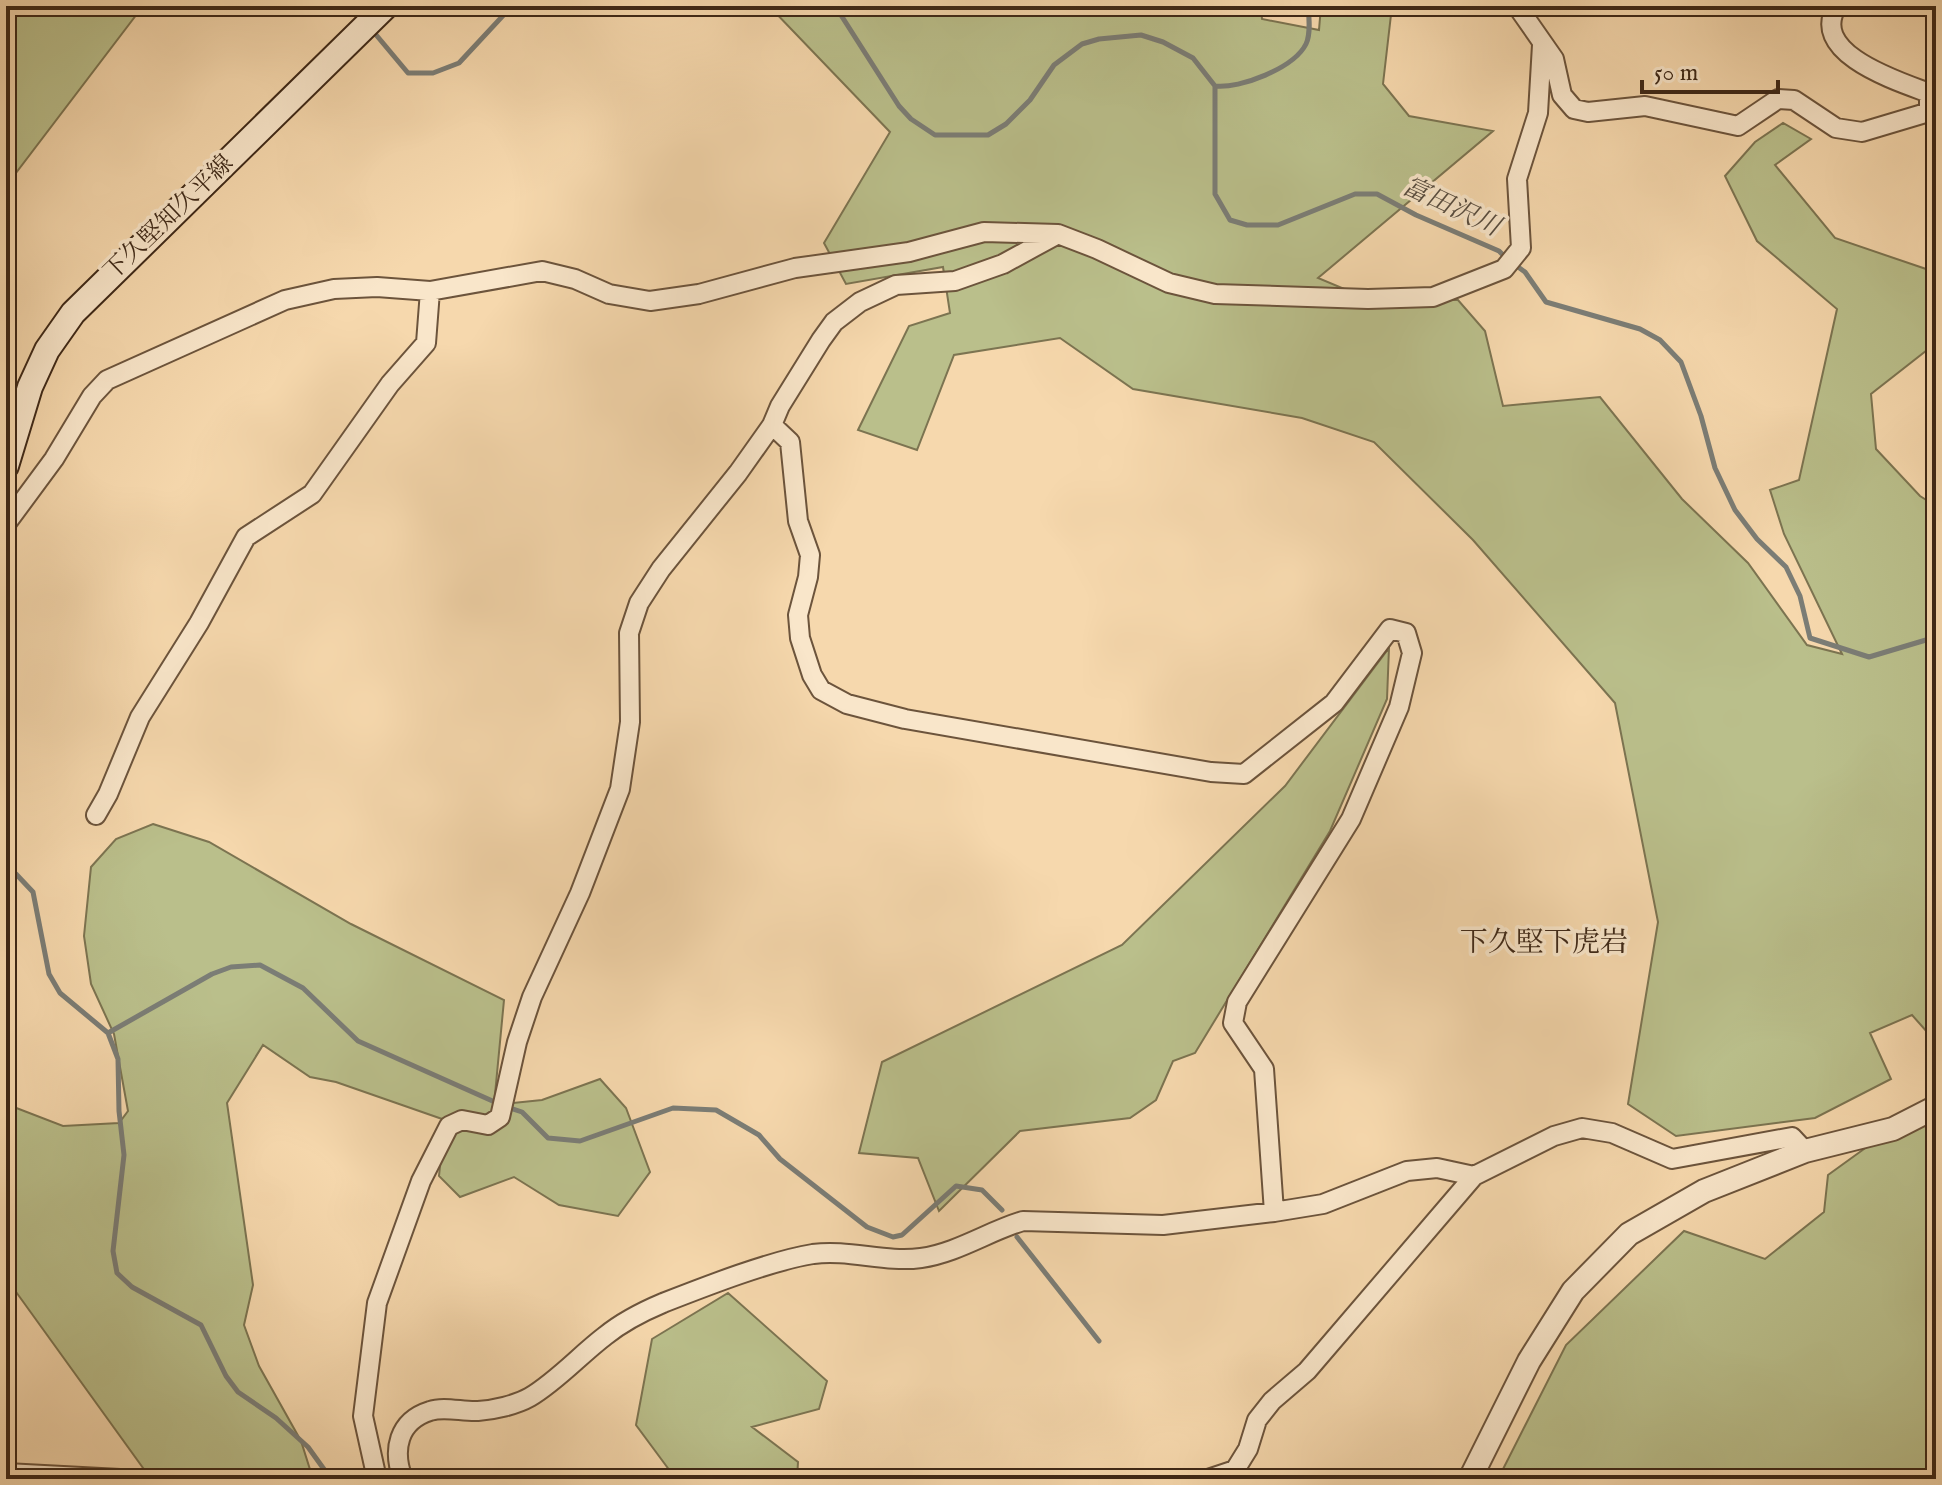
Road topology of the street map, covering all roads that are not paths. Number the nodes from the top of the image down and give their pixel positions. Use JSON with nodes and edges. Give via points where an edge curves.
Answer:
{"nodes":[{"id":1,"x":1517,"y":6,"type":"edge"},
{"id":2,"x":1837,"y":6,"type":"edge"},
{"id":3,"x":383,"y":9,"type":"edge"},
{"id":4,"x":1542,"y":45,"type":"junction"},
{"id":5,"x":1058,"y":234,"type":"junction"},
{"id":6,"x":430,"y":291,"type":"junction"},
{"id":7,"x":772,"y":425,"type":"junction"},
{"id":8,"x":6,"y":466,"type":"edge"},
{"id":9,"x":6,"y":524,"type":"edge"},
{"id":10,"x":96,"y":815,"type":"dead end"},
{"id":11,"x":1936,"y":1107,"type":"edge"},
{"id":12,"x":1805,"y":1151,"type":"junction"},
{"id":13,"x":1474,"y":1176,"type":"junction"},
{"id":14,"x":1274,"y":1212,"type":"junction"},
{"id":15,"x":6,"y":1473,"type":"edge"},
{"id":16,"x":120,"y":1479,"type":"edge"},
{"id":17,"x":377,"y":1479,"type":"edge"},
{"id":18,"x":403,"y":1479,"type":"edge"},
{"id":19,"x":1208,"y":1479,"type":"edge"},
{"id":20,"x":1470,"y":1479,"type":"edge"}],
"edges":[{"from":1,"to":4,"type":"street"},
{"from":2,"to":4,"type":"street","via":[[1833,35],[1841,49],[1885,76],[1929,93],[1929,112],[1862,132],[1836,128],[1794,100],[1778,99],[1738,126],[1645,106],[1588,112],[1574,109],[1562,95],[1554,59]]},
{"from":3,"to":8,"type":"main road","name":"下久堅知久平線","via":[[73,313],[30,387]]},
{"from":4,"to":5,"type":"street","via":[[1538,113],[1517,179],[1521,248],[1504,269],[1433,297],[1215,294],[1169,283]]},
{"from":5,"to":6,"type":"street","via":[[984,232],[909,252],[795,268],[699,294],[650,301],[609,294],[542,271]]},
{"from":5,"to":7,"type":"street","via":[[1003,264],[955,281],[896,285],[860,302],[821,340]]},
{"from":6,"to":9,"type":"street","via":[[334,289],[285,300],[107,380]]},
{"from":6,"to":10,"type":"street","via":[[426,343],[390,384],[312,494],[246,537],[140,717]]},
{"from":7,"to":14,"type":"street","via":[[790,442],[798,521],[810,555],[798,615],[800,638],[821,690],[847,704],[954,729],[1244,774],[1334,703],[1390,629],[1406,633],[1412,653],[1399,707],[1351,819],[1237,1002],[1233,1023],[1264,1069]]},
{"from":7,"to":17,"type":"street","via":[[661,569],[633,615],[630,722],[620,789],[532,997],[500,1117],[488,1125],[462,1120],[449,1126],[396,1245],[377,1303],[363,1416]]},
{"from":11,"to":12,"type":"street","via":[[1893,1129]]},
{"from":12,"to":13,"type":"street","via":[[1792,1137],[1672,1159],[1612,1133],[1582,1128],[1554,1136]]},
{"from":12,"to":20,"type":"street","via":[[1704,1191],[1629,1234],[1573,1291],[1529,1361]]},
{"from":13,"to":14,"type":"street","via":[[1437,1168],[1407,1171],[1323,1204]]},
{"from":13,"to":19,"type":"street","via":[[1307,1371],[1272,1401],[1257,1420],[1235,1470]]},
{"from":14,"to":18,"type":"street","via":[[1163,1225],[1023,1221],[923,1258],[813,1254],[756,1270],[661,1304],[608,1333],[529,1397],[480,1411],[432,1409],[409,1421],[399,1442]]},
{"from":15,"to":16,"type":"street"}]}
